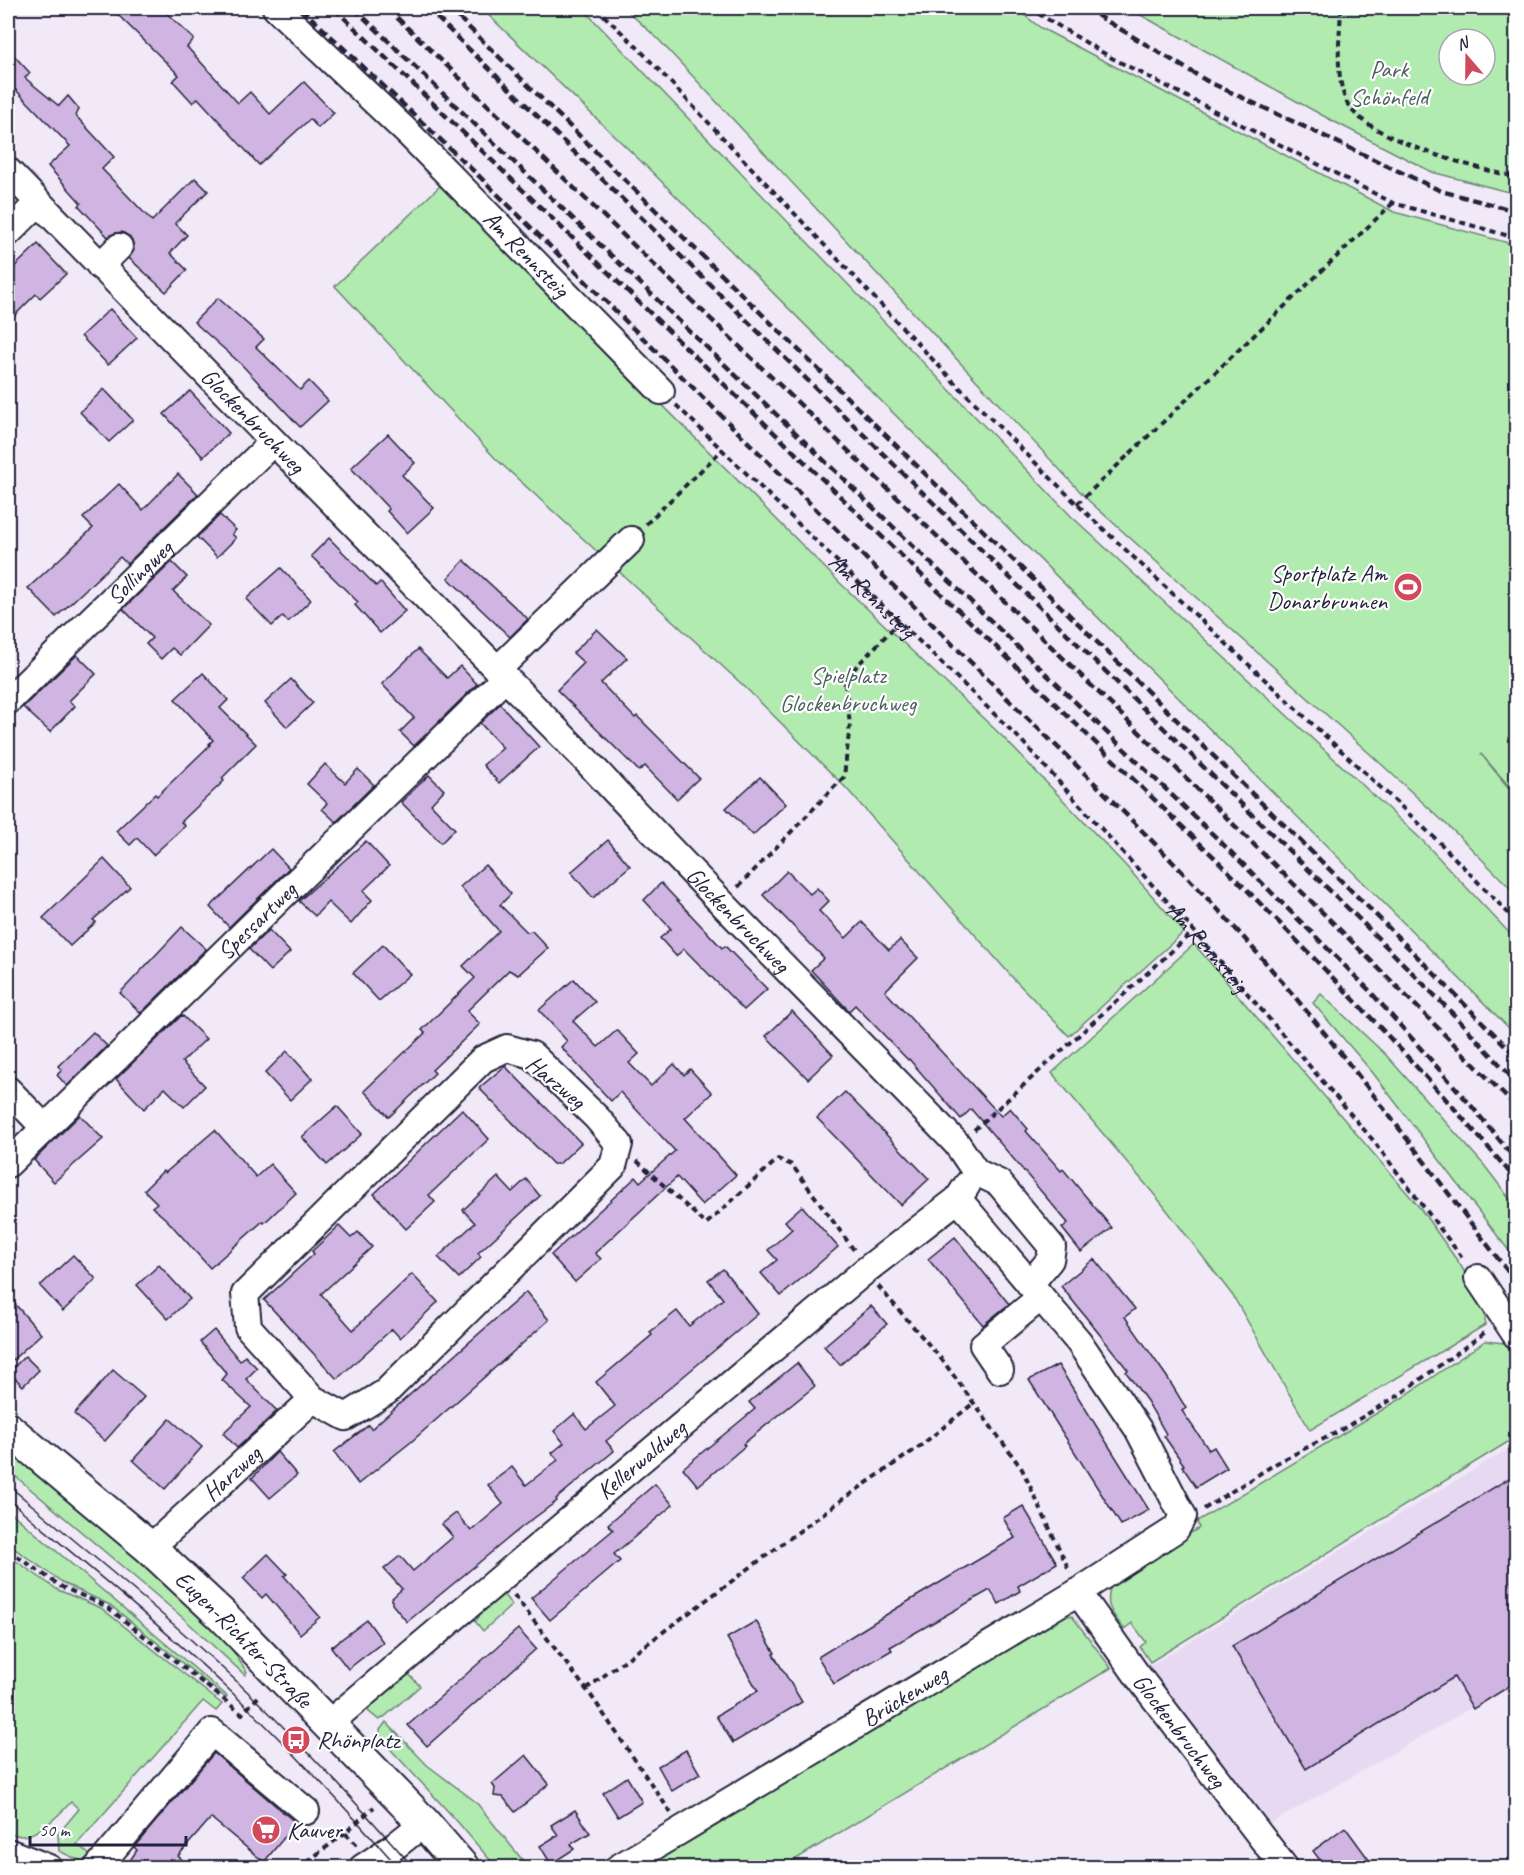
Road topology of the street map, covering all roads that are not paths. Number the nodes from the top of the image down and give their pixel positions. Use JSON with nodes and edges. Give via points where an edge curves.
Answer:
{"nodes":[{"id":1,"x":276,"y":8,"type":"edge"},
{"id":2,"x":8,"y":171,"type":"edge"},
{"id":3,"x":38,"y":203,"type":"junction"},
{"id":4,"x":8,"y":233,"type":"edge"},
{"id":5,"x":119,"y":247,"type":"dead end"},
{"id":6,"x":100,"y":266,"type":"junction"},
{"id":7,"x":661,"y":391,"type":"road end"},
{"id":8,"x":273,"y":442,"type":"junction"},
{"id":9,"x":631,"y":540,"type":"road end"},
{"id":10,"x":501,"y":674,"type":"junction"},
{"id":11,"x":8,"y":701,"type":"edge"},
{"id":12,"x":8,"y":1090,"type":"edge"},
{"id":13,"x":45,"y":1128,"type":"junction"},
{"id":14,"x":8,"y":1164,"type":"edge"},
{"id":15,"x":976,"y":1172,"type":"junction"},
{"id":16,"x":958,"y":1199,"type":"junction"},
{"id":17,"x":1478,"y":1278,"type":"road end"},
{"id":18,"x":1036,"y":1291,"type":"junction"},
{"id":19,"x":1510,"y":1327,"type":"edge"},
{"id":20,"x":1000,"y":1370,"type":"dead end"},
{"id":21,"x":313,"y":1399,"type":"junction"},
{"id":22,"x":8,"y":1429,"type":"edge"},
{"id":23,"x":150,"y":1548,"type":"junction"},
{"id":24,"x":1078,"y":1592,"type":"junction"},
{"id":25,"x":328,"y":1724,"type":"junction"},
{"id":26,"x":306,"y":1811,"type":"dead end"},
{"id":27,"x":424,"y":1823,"type":"junction"},
{"id":28,"x":8,"y":1852,"type":"edge"},
{"id":29,"x":368,"y":1864,"type":"edge"},
{"id":30,"x":49,"y":1868,"type":"edge"},
{"id":31,"x":97,"y":1868,"type":"edge"},
{"id":32,"x":463,"y":1868,"type":"edge"},
{"id":33,"x":618,"y":1868,"type":"edge"},
{"id":34,"x":1285,"y":1868,"type":"edge"}],
"edges":[{"from":1,"to":7,"type":"street","name":"Am Rennsteig","via":[[409,134]]},
{"from":2,"to":3,"type":"street","name":"Glockenbruchweg"},
{"from":3,"to":4,"type":"street"},
{"from":3,"to":6,"type":"street","name":"Glockenbruchweg"},
{"from":5,"to":6,"type":"street"},
{"from":6,"to":8,"type":"street","name":"Glockenbruchweg"},
{"from":8,"to":10,"type":"street","name":"Glockenbruchweg"},
{"from":8,"to":11,"type":"street","name":"Sollingweg"},
{"from":9,"to":10,"type":"street"},
{"from":10,"to":13,"type":"street","name":"Spessartweg"},
{"from":10,"to":15,"type":"street","name":"Glockenbruchweg","via":[[957,1144]]},
{"from":12,"to":13,"type":"street"},
{"from":13,"to":14,"type":"street","name":"Spessartweg"},
{"from":15,"to":16,"type":"street"},
{"from":15,"to":18,"type":"street","name":"Glockenbruchweg","via":[[999,1183],[1052,1247]]},
{"from":16,"to":18,"type":"street"},
{"from":16,"to":25,"type":"street","name":"Kellerwaldweg","via":[[866,1270]]},
{"from":17,"to":19,"type":"street"},
{"from":18,"to":20,"type":"street","name":"Glockenbruchweg","via":[[984,1345]]},
{"from":18,"to":24,"type":"street","name":"Brückenweg","via":[[1079,1342],[1138,1429],[1183,1516],[1176,1529]]},
{"from":21,"to":21,"type":"street","name":"Harzweg","via":[[346,1417],[386,1392],[614,1166],[619,1144],[532,1055],[507,1048],[483,1059],[245,1294],[248,1327]]},
{"from":21,"to":23,"type":"street","name":"Harzweg"},
{"from":22,"to":23,"type":"main road","name":"Eugen-Richter-Straße"},
{"from":23,"to":25,"type":"main road","name":"Eugen-Richter-Straße"},
{"from":24,"to":33,"type":"street","name":"Brückenweg"},
{"from":24,"to":34,"type":"street","name":"Glockenbruchweg"},
{"from":25,"to":27,"type":"main road","name":"Eugen-Richter-Straße"},
{"from":26,"to":31,"type":"street","via":[[212,1732]]},
{"from":27,"to":29,"type":"street"},
{"from":27,"to":32,"type":"main road","name":"Eugen-Richter-Straße"},
{"from":28,"to":30,"type":"street"}]}
